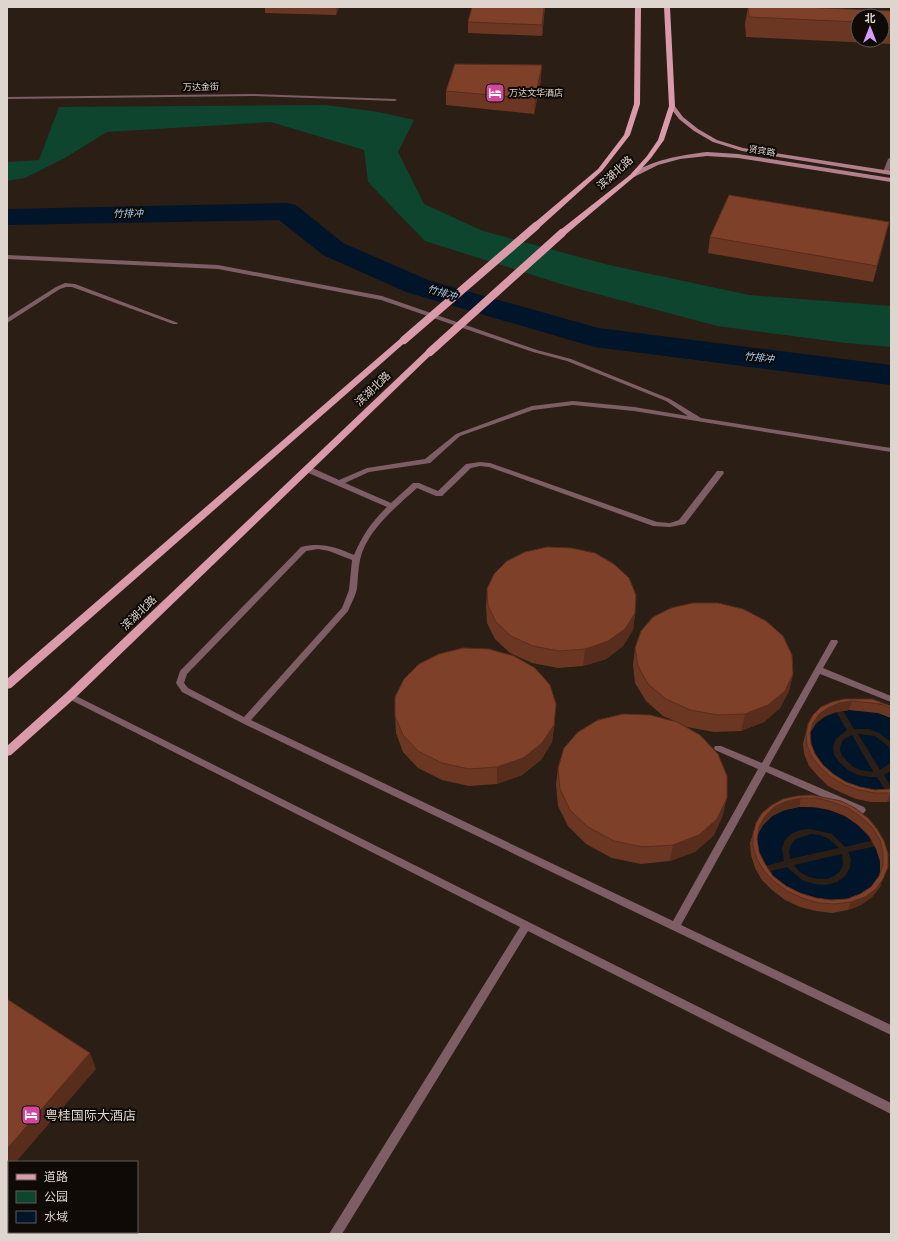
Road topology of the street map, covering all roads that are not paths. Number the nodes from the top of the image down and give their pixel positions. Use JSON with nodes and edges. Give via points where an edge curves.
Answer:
{"nodes":[{"id":1,"x":638,"y":7,"type":"edge"},
{"id":2,"x":667,"y":7,"type":"edge"},
{"id":3,"x":7,"y":98,"type":"edge"},
{"id":4,"x":395,"y":100,"type":"dead end"},
{"id":5,"x":672,"y":106,"type":"junction"},
{"id":6,"x":891,"y":158,"type":"edge"},
{"id":7,"x":888,"y":172,"type":"edge"},
{"id":8,"x":632,"y":176,"type":"junction"},
{"id":9,"x":891,"y":180,"type":"edge"},
{"id":10,"x":7,"y":257,"type":"edge"},
{"id":11,"x":7,"y":321,"type":"edge"},
{"id":12,"x":175,"y":323,"type":"dead end"},
{"id":13,"x":700,"y":420,"type":"junction"},
{"id":14,"x":891,"y":450,"type":"edge"},
{"id":15,"x":307,"y":469,"type":"junction"},
{"id":16,"x":720,"y":473,"type":"dead end"},
{"id":17,"x":339,"y":483,"type":"junction"},
{"id":18,"x":392,"y":506,"type":"junction"},
{"id":19,"x":356,"y":558,"type":"junction"},
{"id":20,"x":834,"y":642,"type":"dead end"},
{"id":21,"x":818,"y":670,"type":"junction"},
{"id":22,"x":7,"y":685,"type":"edge"},
{"id":23,"x":70,"y":696,"type":"junction"},
{"id":24,"x":891,"y":699,"type":"edge"},
{"id":25,"x":245,"y":721,"type":"junction"},
{"id":26,"x":718,"y":748,"type":"dead end"},
{"id":27,"x":7,"y":752,"type":"edge"},
{"id":28,"x":764,"y":768,"type":"junction"},
{"id":29,"x":861,"y":810,"type":"dead end"},
{"id":30,"x":526,"y":925,"type":"junction"},
{"id":31,"x":675,"y":926,"type":"junction"},
{"id":32,"x":891,"y":1030,"type":"edge"},
{"id":33,"x":891,"y":1109,"type":"edge"},
{"id":34,"x":335,"y":1234,"type":"edge"}],
"edges":[{"from":1,"to":22,"type":"main road","name":"滨湖北路","bridge":true,"via":[[637,104],[627,135],[600,170]]},
{"from":2,"to":5,"type":"main road","name":"滨湖北路"},
{"from":3,"to":4,"type":"street","name":"万达金街","via":[[253,95]]},
{"from":5,"to":7,"type":"main road","name":"贤宾路","via":[[681,118],[696,130],[722,143],[742,149]]},
{"from":5,"to":8,"type":"main road","name":"滨湖北路","via":[[661,140]]},
{"from":6,"to":7,"type":"street"},
{"from":8,"to":9,"type":"main road","name":"贤宾路","via":[[656,164],[707,154],[738,156]]},
{"from":8,"to":15,"type":"main road","name":"滨湖北路","bridge":true,"via":[[562,233],[430,352]]},
{"from":10,"to":13,"type":"street","via":[[218,267],[382,298],[535,351],[569,360],[668,400]]},
{"from":11,"to":12,"type":"street","via":[[58,288],[73,285]]},
{"from":13,"to":14,"type":"street"},
{"from":13,"to":17,"type":"street","via":[[634,409],[573,403],[532,408],[458,435],[427,461],[367,470]]},
{"from":15,"to":17,"type":"street"},
{"from":15,"to":23,"type":"main road","name":"滨湖北路"},
{"from":16,"to":18,"type":"street","via":[[682,522],[670,526],[656,524],[490,465],[480,464],[469,466],[439,494],[416,485]]},
{"from":17,"to":18,"type":"street"},
{"from":18,"to":19,"type":"street","via":[[365,538]]},
{"from":19,"to":25,"type":"street","via":[[353,590],[345,609]]},
{"from":19,"to":25,"type":"street","via":[[324,546],[304,549],[183,673],[180,683],[185,690]]},
{"from":20,"to":21,"type":"street"},
{"from":21,"to":24,"type":"street"},
{"from":21,"to":28,"type":"street"},
{"from":23,"to":27,"type":"main road","name":"滨湖北路"},
{"from":23,"to":30,"type":"street"},
{"from":25,"to":31,"type":"street"},
{"from":26,"to":28,"type":"street"},
{"from":28,"to":29,"type":"street"},
{"from":28,"to":31,"type":"street"},
{"from":30,"to":33,"type":"street"},
{"from":30,"to":34,"type":"street"},
{"from":31,"to":32,"type":"street"}]}
